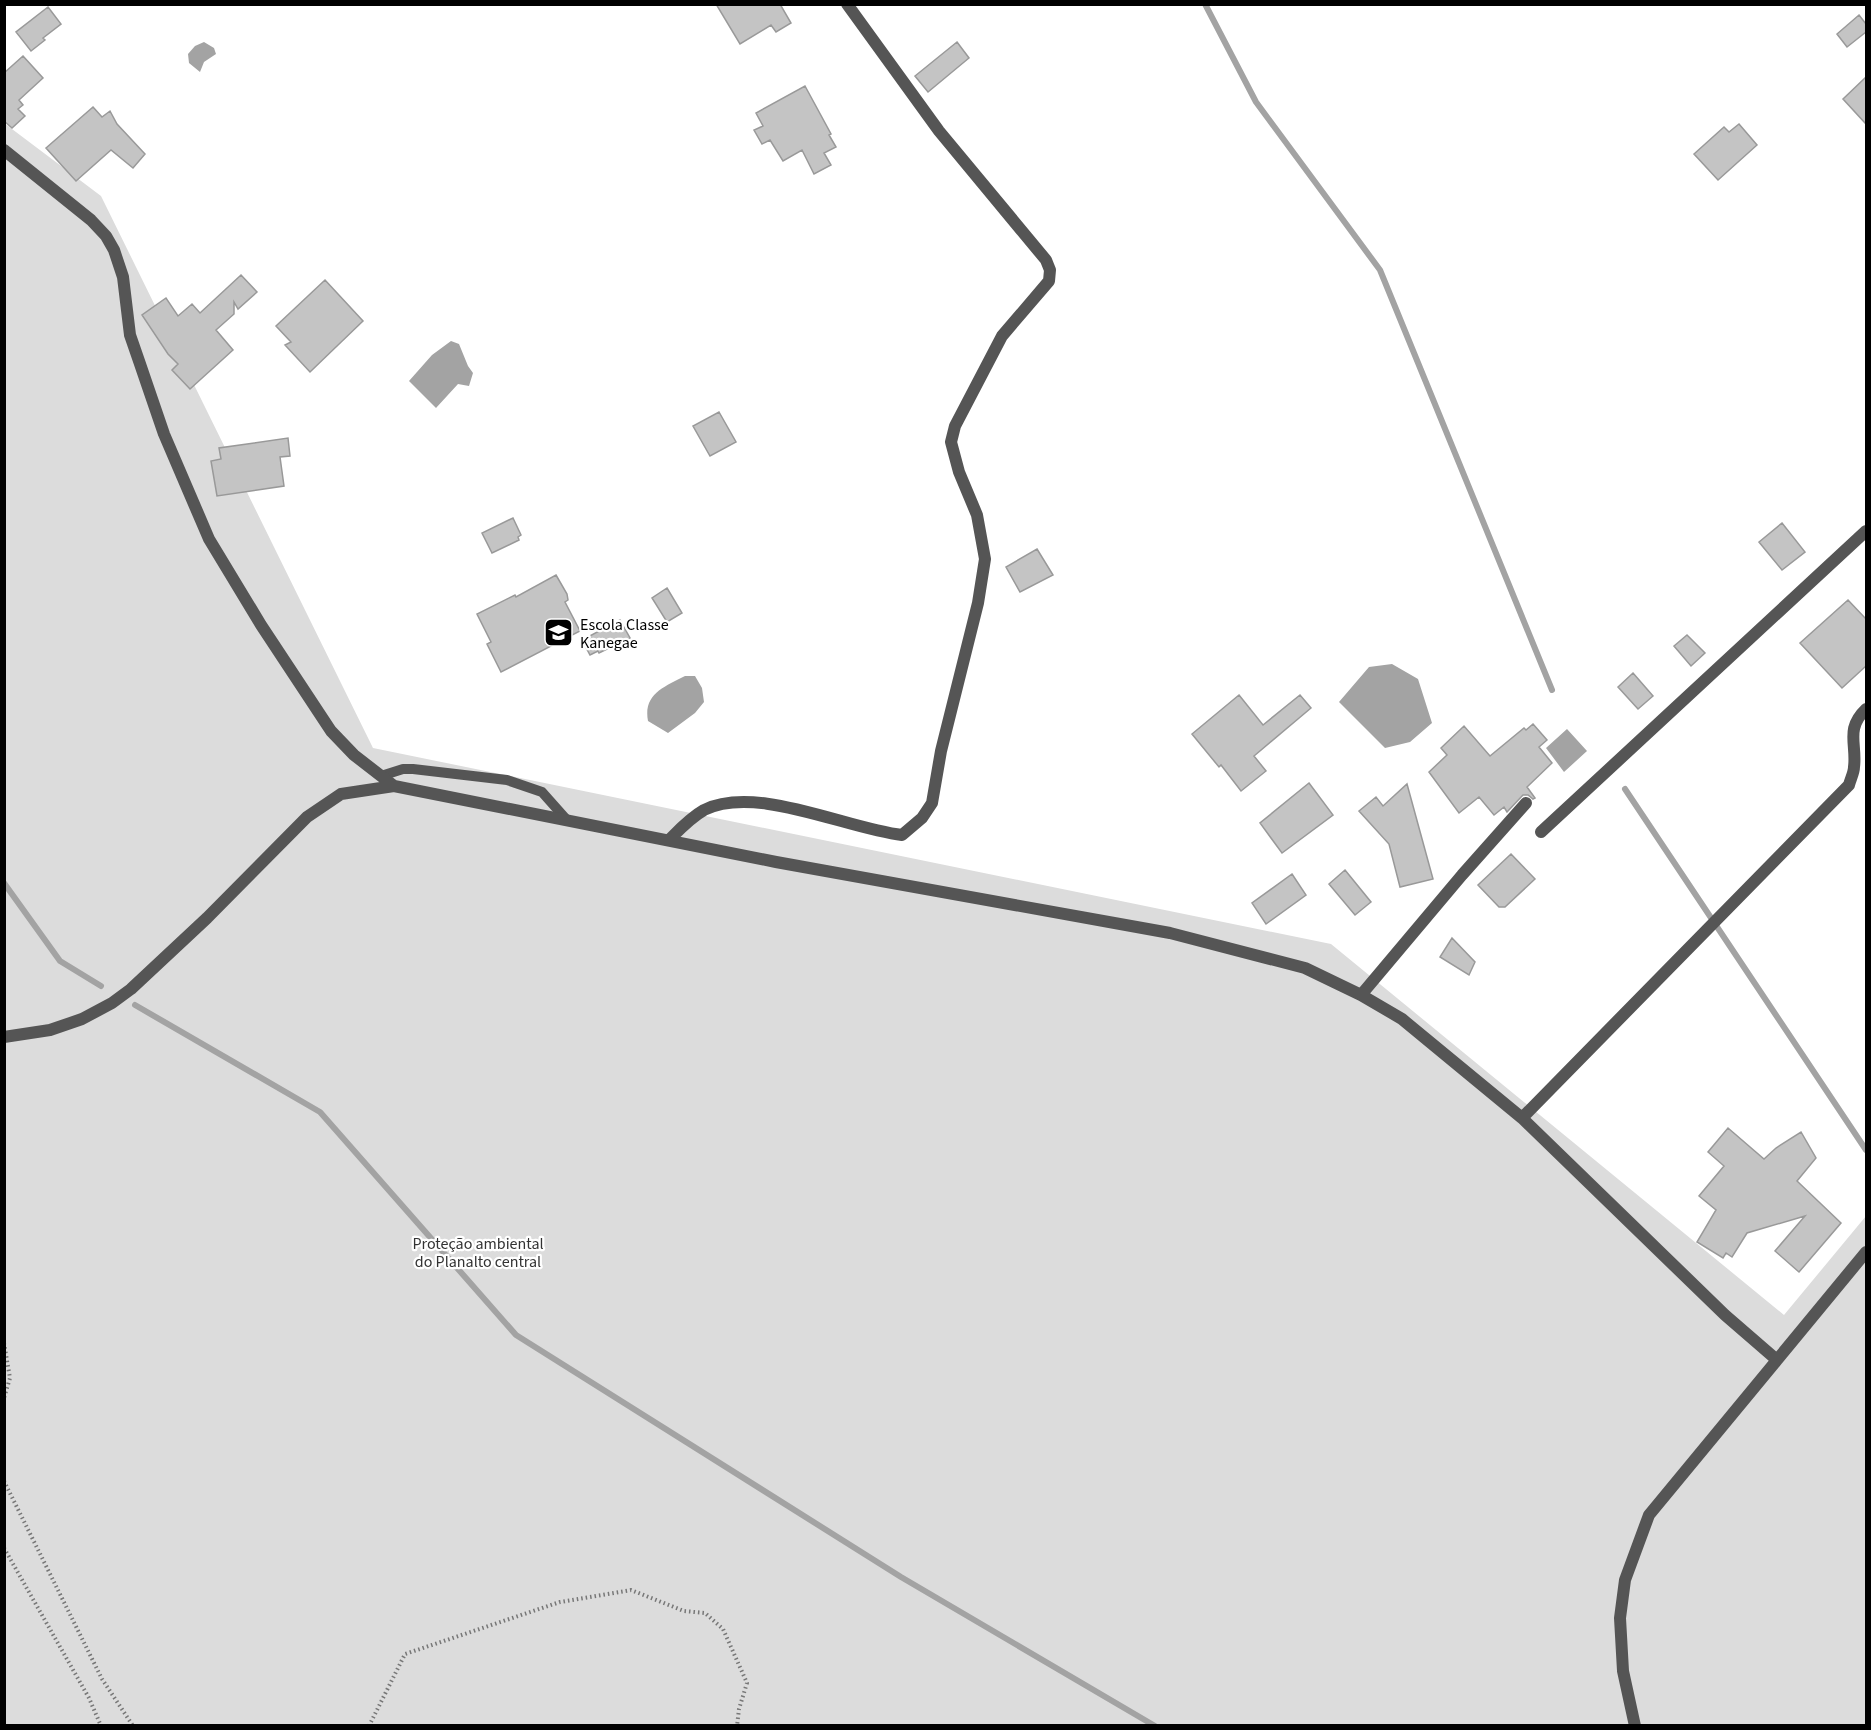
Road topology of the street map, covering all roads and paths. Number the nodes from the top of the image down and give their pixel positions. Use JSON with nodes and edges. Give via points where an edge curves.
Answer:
{"nodes":[{"id":1,"x":847,"y":4,"type":"edge"},
{"id":2,"x":4,"y":150,"type":"edge"},
{"id":3,"x":1866,"y":531,"type":"edge"},
{"id":4,"x":1866,"y":709,"type":"edge"},
{"id":5,"x":381,"y":776,"type":"junction"},
{"id":6,"x":393,"y":786,"type":"junction"},
{"id":7,"x":1526,"y":803,"type":"dead end"},
{"id":8,"x":566,"y":819,"type":"junction"},
{"id":9,"x":1541,"y":832,"type":"dead end"},
{"id":10,"x":669,"y":840,"type":"junction"},
{"id":11,"x":1361,"y":995,"type":"junction"},
{"id":12,"x":4,"y":1038,"type":"edge"},
{"id":13,"x":1522,"y":1118,"type":"junction"},
{"id":14,"x":1866,"y":1252,"type":"edge"},
{"id":15,"x":4,"y":1343,"type":"edge"},
{"id":16,"x":1777,"y":1360,"type":"junction"},
{"id":17,"x":4,"y":1398,"type":"edge"},
{"id":18,"x":4,"y":1481,"type":"edge"},
{"id":19,"x":4,"y":1548,"type":"edge"},
{"id":20,"x":101,"y":1725,"type":"edge"},
{"id":21,"x":133,"y":1725,"type":"edge"},
{"id":22,"x":369,"y":1725,"type":"edge"},
{"id":23,"x":737,"y":1725,"type":"edge"},
{"id":24,"x":1635,"y":1725,"type":"edge"}],
"edges":[{"from":1,"to":10,"type":"street","via":[[939,131],[1046,260],[1049,281],[1002,336],[963,409],[951,442],[976,515],[985,559],[932,803],[922,818],[902,835],[785,808],[732,802],[705,810]]},
{"from":2,"to":5,"type":"street","via":[[106,236],[123,277],[130,335],[138,361],[209,539],[331,731]]},
{"from":3,"to":9,"type":"street"},
{"from":4,"to":13,"type":"street","via":[[1852,735],[1854,767],[1849,785]]},
{"from":5,"to":6,"type":"street"},
{"from":5,"to":8,"type":"lane","via":[[413,769],[507,780],[542,792]]},
{"from":6,"to":8,"type":"street"},
{"from":6,"to":12,"type":"street","via":[[341,794],[306,817],[207,918],[112,1003],[50,1030]]},
{"from":7,"to":11,"type":"street"},
{"from":8,"to":10,"type":"street"},
{"from":10,"to":11,"type":"street","via":[[1170,933],[1305,968]]},
{"from":11,"to":13,"type":"street","via":[[1402,1019]]},
{"from":13,"to":16,"type":"street","via":[[1725,1315]]},
{"from":14,"to":16,"type":"street"},
{"from":15,"to":17,"type":"path","via":[[10,1378]]},
{"from":16,"to":24,"type":"street","via":[[1649,1515],[1625,1580],[1620,1618],[1623,1671]]},
{"from":18,"to":21,"type":"path","via":[[102,1679]]},
{"from":19,"to":20,"type":"path"},
{"from":22,"to":23,"type":"path","via":[[405,1654],[560,1602],[632,1590],[684,1611],[705,1613],[723,1629],[747,1683]]}]}
